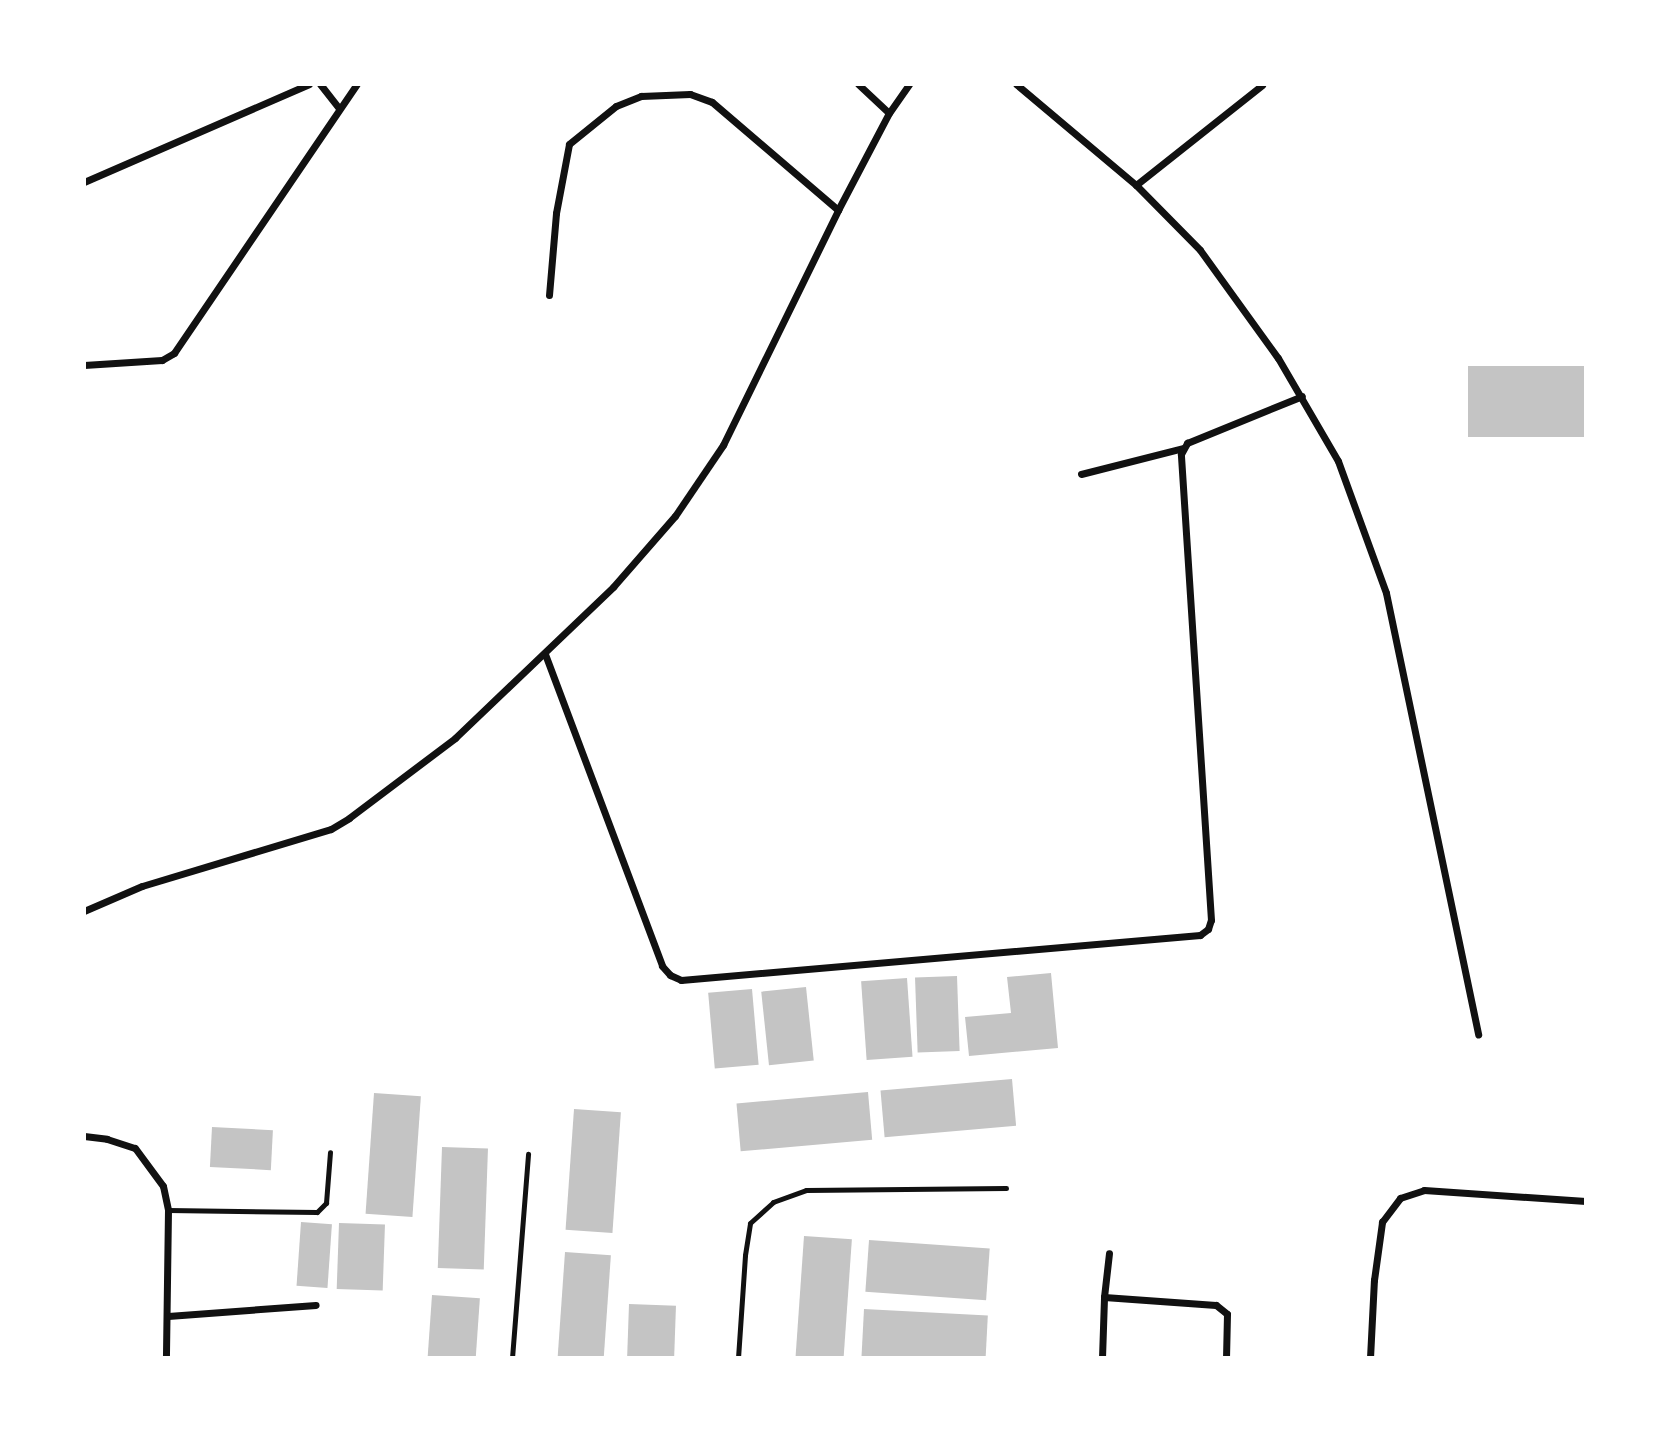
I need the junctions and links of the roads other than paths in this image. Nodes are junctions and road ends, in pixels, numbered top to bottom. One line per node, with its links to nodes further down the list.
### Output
1 (309, 84): 10 (street)
2 (320, 84): 8 (street)
3 (357, 84): 8 (street)
4 (858, 84): 9 (street)
5 (909, 84): 9 (street)
6 (1016, 84): 11 (street)
7 (1262, 85): 11 (street)
8 (339, 108): 14 (street)
9 (889, 113): 12 (street)
10 (84, 182)
11 (1136, 185): 15 (street)
12 (838, 211): 13 (street); 18 (street)
13 (549, 295)
14 (84, 365)
15 (1302, 396): 16 (street); 20 (street)
16 (1183, 448): 17 (street); 18 (street)
17 (1081, 474)
18 (545, 654): 19 (street)
19 (84, 911)
20 (1478, 1035)
21 (84, 1136): 26 (street)
22 (330, 1152): 26 (lane)
23 (528, 1154): 32 (lane)
24 (1006, 1188): 33 (lane)
25 (1586, 1201): 36 (street)
26 (167, 1210): 30 (street)
27 (1109, 1252): 28 (street)
28 (1104, 1297): 34 (street); 35 (street)
29 (316, 1305): 30 (street)
30 (168, 1316): 31 (street)
31 (166, 1358)
32 (512, 1358)
33 (738, 1358)
34 (1102, 1358)
35 (1226, 1358)
36 (1370, 1358)

